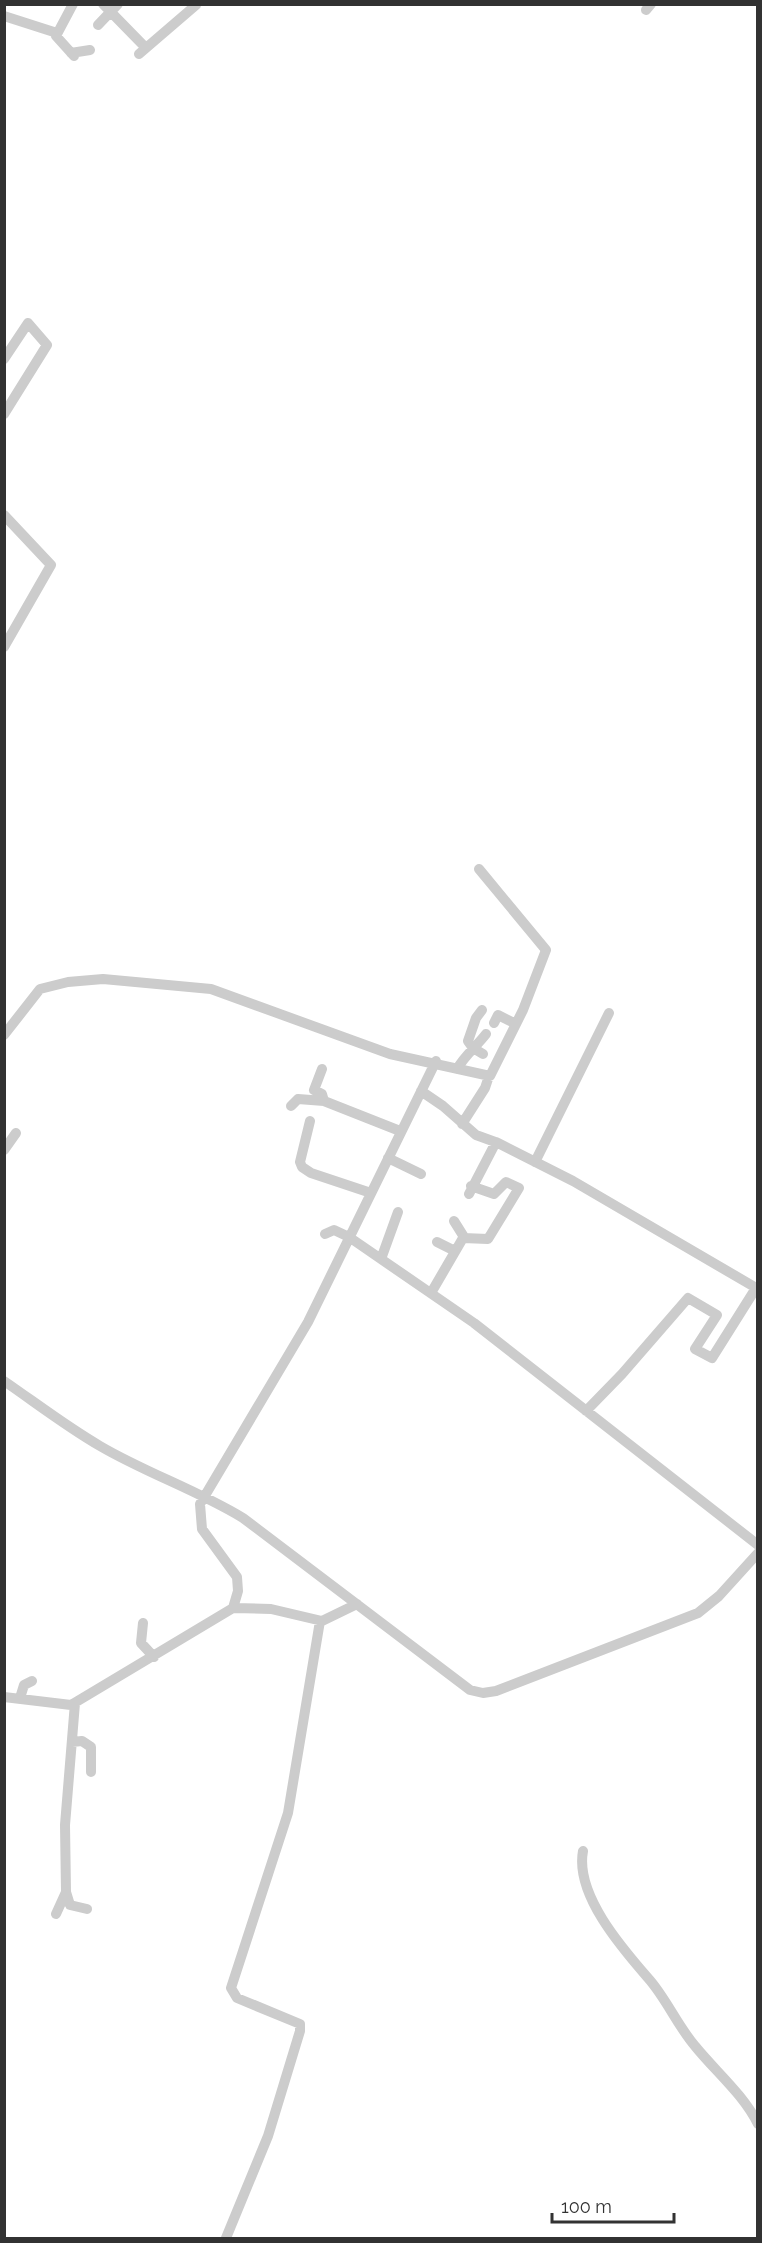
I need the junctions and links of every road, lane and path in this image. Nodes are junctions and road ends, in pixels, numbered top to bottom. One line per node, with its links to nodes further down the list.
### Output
1 (73, 4): 6 (street)
2 (196, 5): 3 (street)
3 (110, 7): 5 (street)
4 (4, 16): 6 (street)
5 (98, 25)
6 (57, 33): 7 (street)
7 (90, 50)
8 (4, 359): 9 (street)
9 (4, 414)
10 (4, 515): 11 (street)
11 (4, 647)
12 (479, 869): 16 (street)
13 (482, 1010): 19 (street)
14 (609, 1013): 33 (street)
15 (494, 1023): 16 (street)
16 (516, 1024): 24 (street)
17 (4, 1035): 21 (street)
18 (486, 1035): 19 (street)
19 (473, 1048): 20 (street); 23 (street)
20 (483, 1054)
21 (436, 1062): 23 (street); 25 (street)
22 (322, 1069): 26 (street)
23 (457, 1069): 24 (street)
24 (489, 1076): 29 (street)
25 (421, 1091): 29 (street); 30 (street)
26 (324, 1101): 27 (street); 30 (street)
27 (291, 1106)
28 (310, 1121): 35 (street)
29 (462, 1124): 31 (street)
30 (400, 1131): 32 (street)
31 (496, 1142): 33 (street); 40 (street)
32 (388, 1158): 34 (street); 35 (street)
33 (535, 1162): 44 (street)
34 (421, 1174)
35 (371, 1193): 39 (street)
36 (398, 1212): 43 (street)
37 (454, 1221): 40 (street)
38 (325, 1234): 39 (street)
39 (349, 1237): 43 (street); 50 (street)
40 (464, 1237): 42 (street)
41 (437, 1242): 42 (street)
42 (455, 1251): 45 (street)
43 (381, 1259): 45 (street)
44 (756, 1287): 47 (street)
45 (431, 1293): 49 (street)
46 (717, 1315): 47 (street); 47 (street); 49 (street)
47 (734, 1324)
48 (4, 1381): 50 (street)
49 (585, 1411): 51 (street)
50 (206, 1496): 53 (street); 54 (street)
51 (758, 1545)
52 (758, 1553): 53 (street)
53 (357, 1604): 55 (street)
54 (233, 1608): 55 (street); 57 (street)
55 (320, 1621): 69 (street)
56 (143, 1623): 57 (street)
57 (154, 1657): 61 (street)
58 (32, 1681): 60 (street)
59 (4, 1697): 60 (street)
60 (20, 1698): 61 (street)
61 (75, 1702): 62 (street)
62 (72, 1742): 63 (street); 65 (street)
63 (91, 1772)
64 (582, 1851): 68 (street)
65 (66, 1892): 66 (street); 67 (street)
66 (87, 1909)
67 (56, 1914)
68 (758, 2124)
69 (226, 2238)

